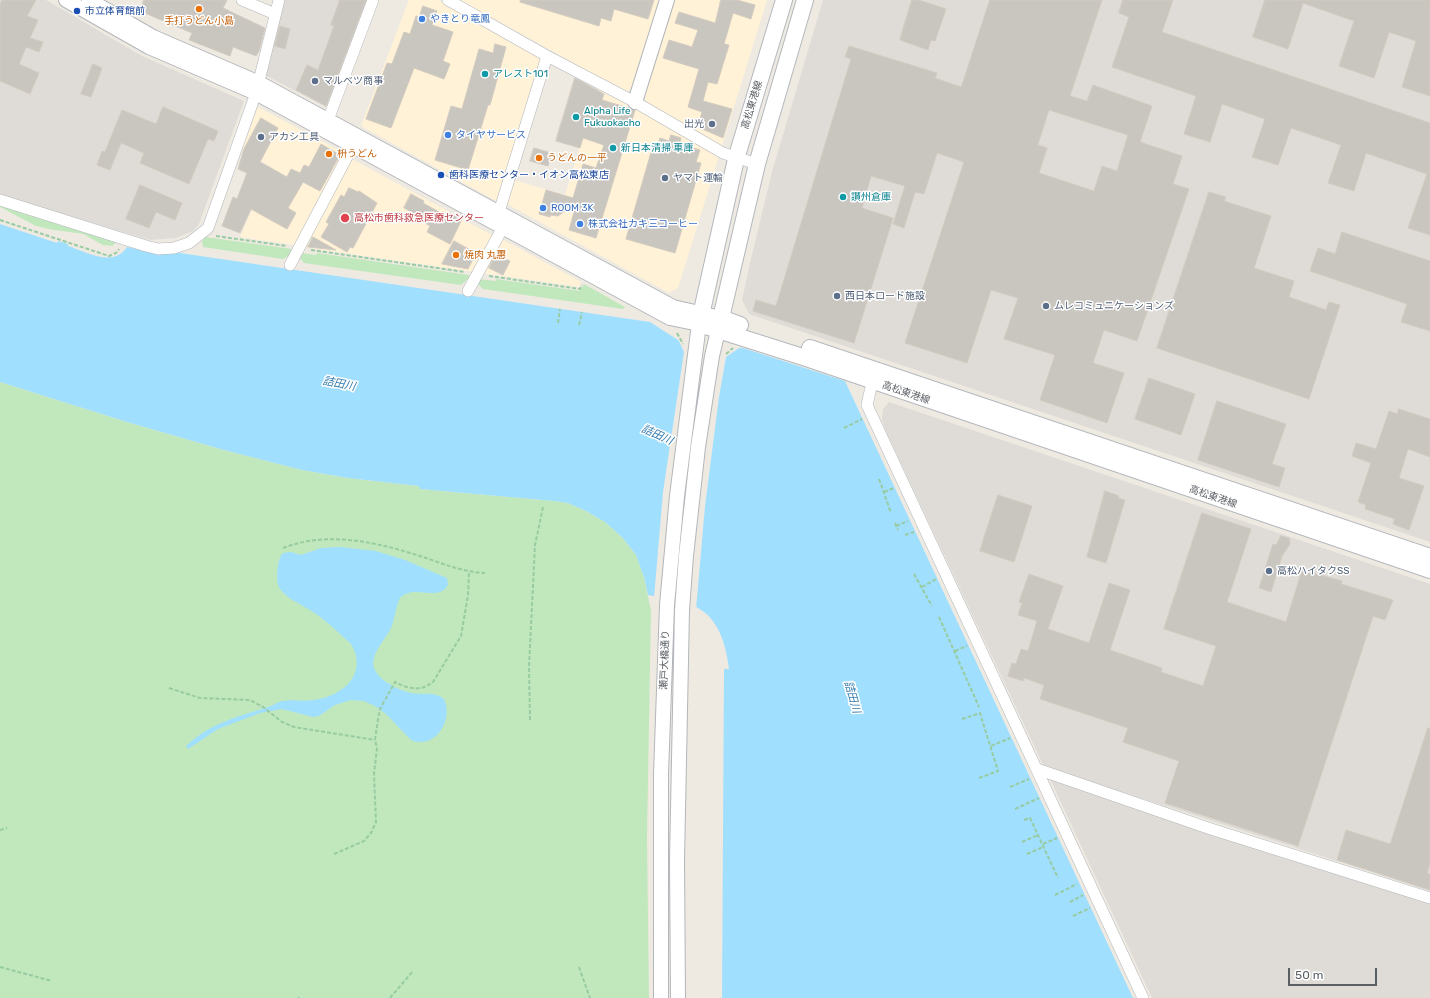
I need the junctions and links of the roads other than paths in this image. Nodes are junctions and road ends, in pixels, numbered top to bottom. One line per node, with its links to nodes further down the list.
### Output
1 (66, 0): 12 (street)
2 (89, 0): 12 (street)
3 (242, 0): 10 (street)
4 (279, 0): 10 (street)
5 (373, 0): 14 (street)
6 (448, 0): 11 (street)
7 (667, 0): 13 (street)
8 (784, 0): 16 (main road, 高松東港線)
9 (805, 0): 17 (main road, 高松東港線)
10 (275, 14): 12 (street)
11 (547, 56): 13 (street); 19 (street)
12 (257, 88): 14 (street); 15 (street); 18 (street)
13 (635, 102): 16 (street)
14 (328, 120): 15 (street)
15 (355, 141): 19 (street); 20 (street)
16 (736, 159): 17 (street); 22 (main road, 高松東港線)
17 (757, 164): 23 (main road, 高松東港線)
18 (0, 200)
19 (503, 219): 21 (street); 22 (street)
20 (290, 265)
21 (468, 291)
22 (699, 324): 23 (main road, 高松東港線); 29 (street, 瀬戸大橋通り)
23 (718, 328): 24 (main road, 高松東港線); 30 (street, 瀬戸大橋通り)
24 (874, 376): 25 (main road, 高松東港線); 26 (main road, 高松東港線); 27 (street)
25 (1430, 557)
26 (1430, 570)
27 (1034, 774): 28 (street); 31 (street)
28 (1430, 898)
29 (661, 998)
30 (678, 998)
31 (1143, 998)

